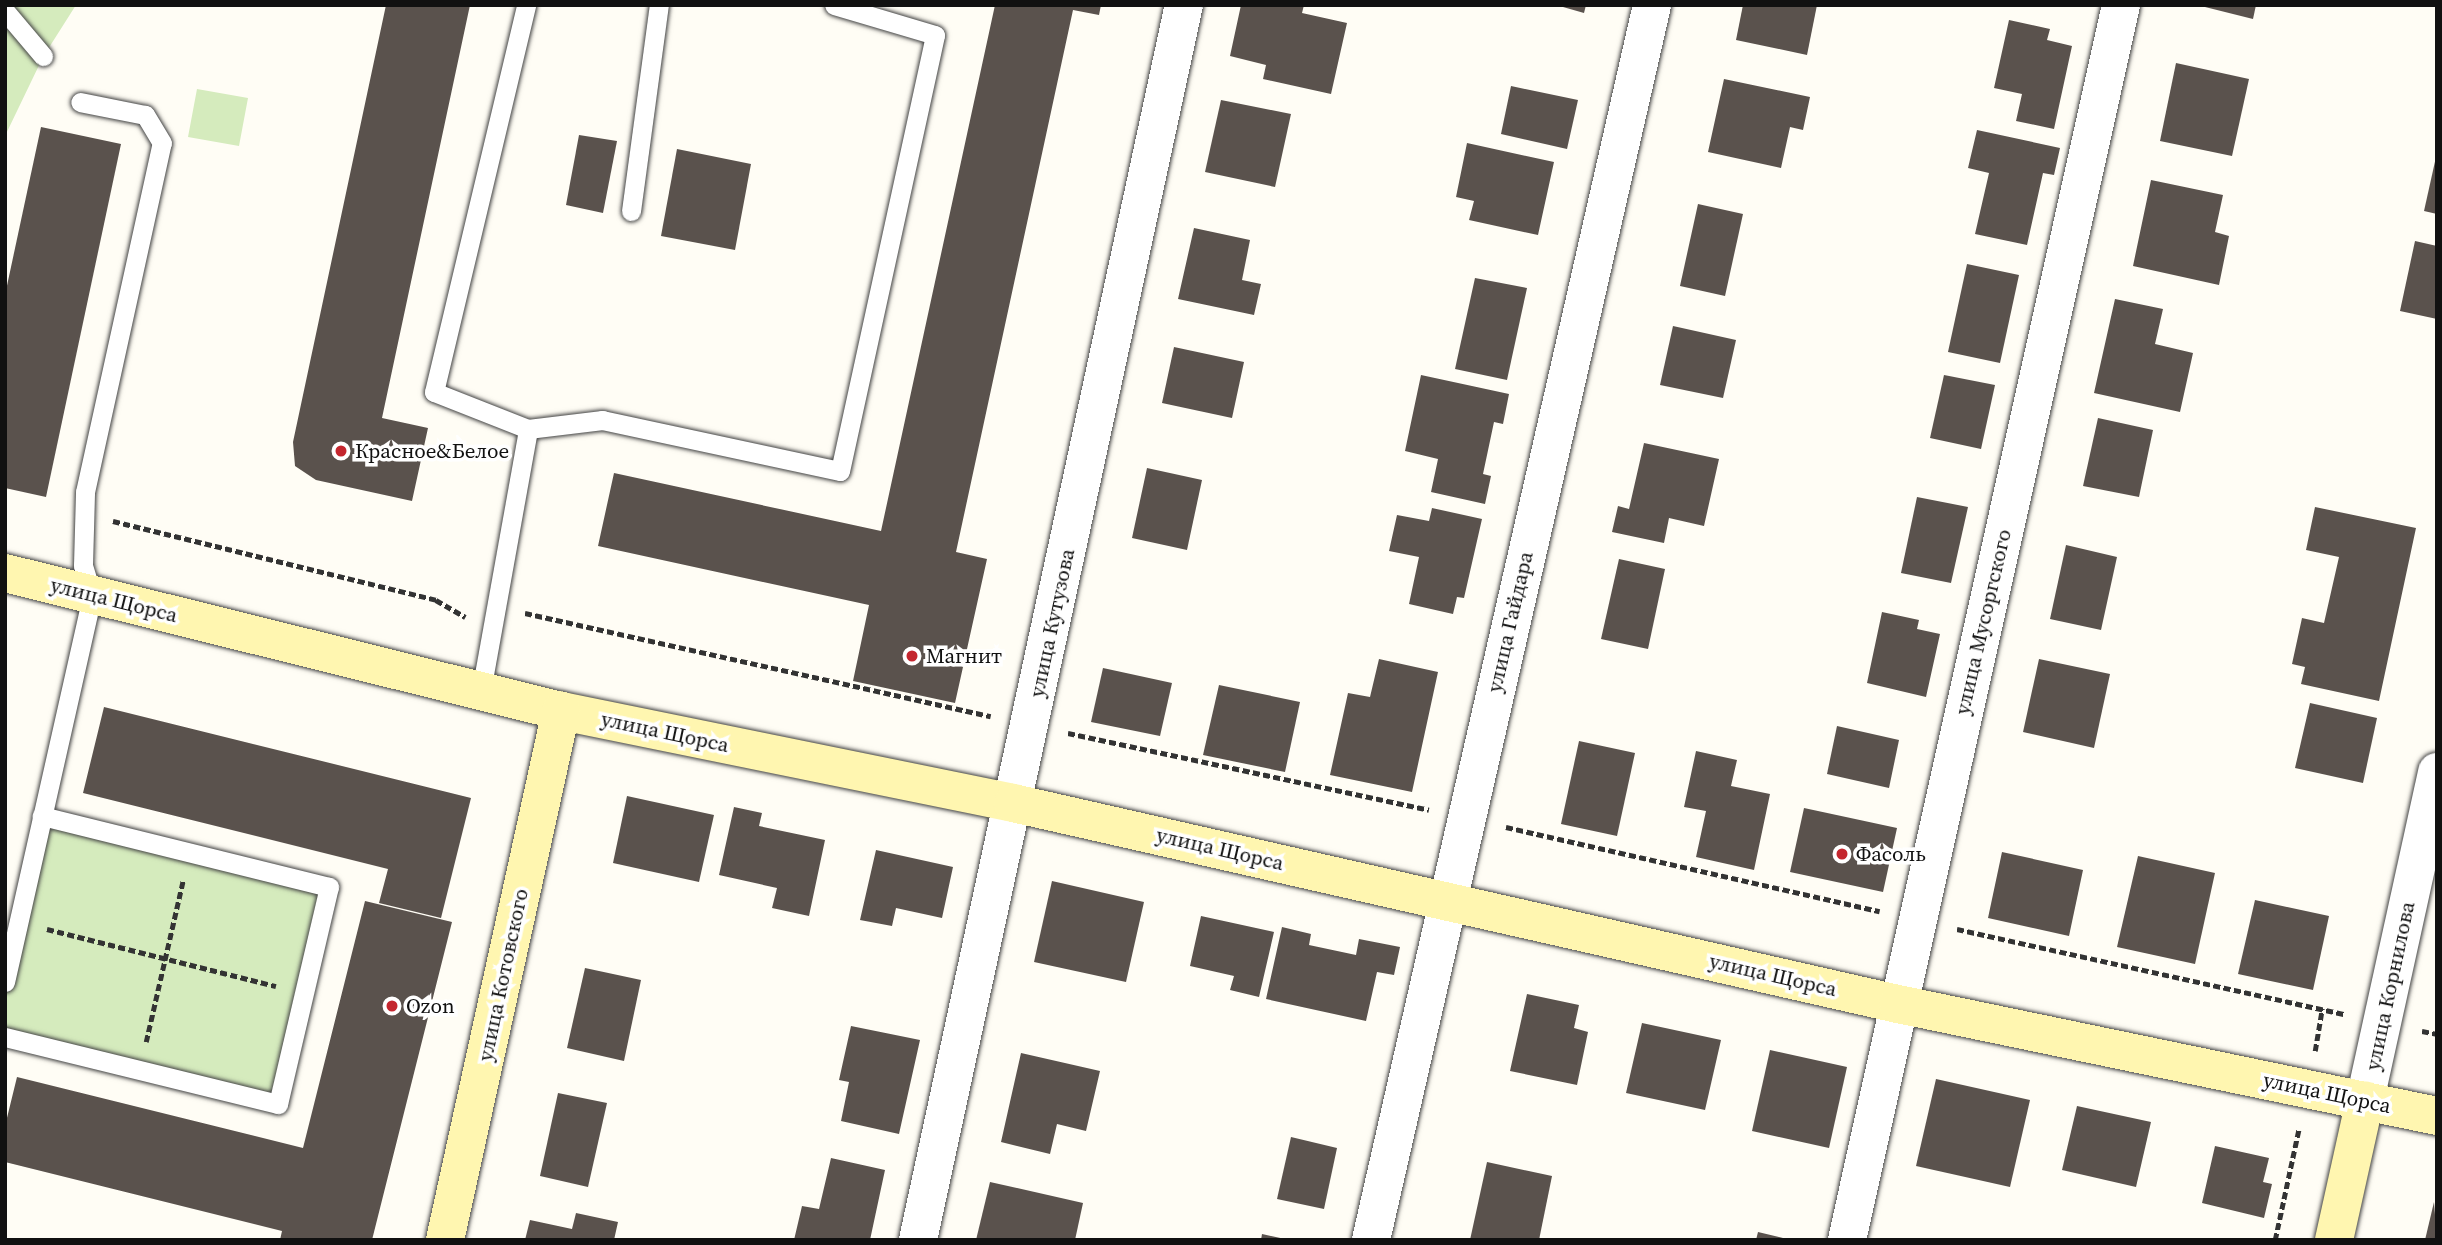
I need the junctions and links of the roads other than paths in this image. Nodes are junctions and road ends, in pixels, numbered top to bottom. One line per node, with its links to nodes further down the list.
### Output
1 (526, 5): 11 (lane)
2 (659, 5): 10 (lane)
3 (834, 5): 11 (lane)
4 (1184, 5): 17 (street, улица Кутузова)
5 (1652, 5): 19 (street, улица Гайдара)
6 (2121, 5): 21 (street, улица Мусоргского)
7 (5, 11): 8 (lane)
8 (43, 57)
9 (80, 102): 13 (lane)
10 (631, 211)
11 (528, 429): 14 (lane)
12 (5, 573): 13 (street, улица Щорса)
13 (92, 595): 14 (street, улица Щорса); 18 (lane)
14 (481, 691): 15 (street, улица Щорса)
15 (561, 711): 17 (street, улица Щорса); 25 (street, улица Котовского)
16 (2437, 772): 23 (street, улица Корнилова)
17 (1013, 803): 19 (street, улица Щорса); 26 (street, улица Кутузова)
18 (43, 816): 20 (lane); 22 (lane)
19 (1446, 900): 21 (street, улица Щорса); 27 (street, улица Гайдара)
20 (5, 982)
21 (1898, 1004): 23 (street, улица Щорса); 28 (street, улица Мусоргского)
22 (5, 1037)
23 (2365, 1100): 24 (street, улица Щорса); 29 (street, улица Корнилова)
24 (2437, 1116)
25 (445, 1240)
26 (918, 1240)
27 (1371, 1240)
28 (1847, 1240)
29 (2334, 1240)

